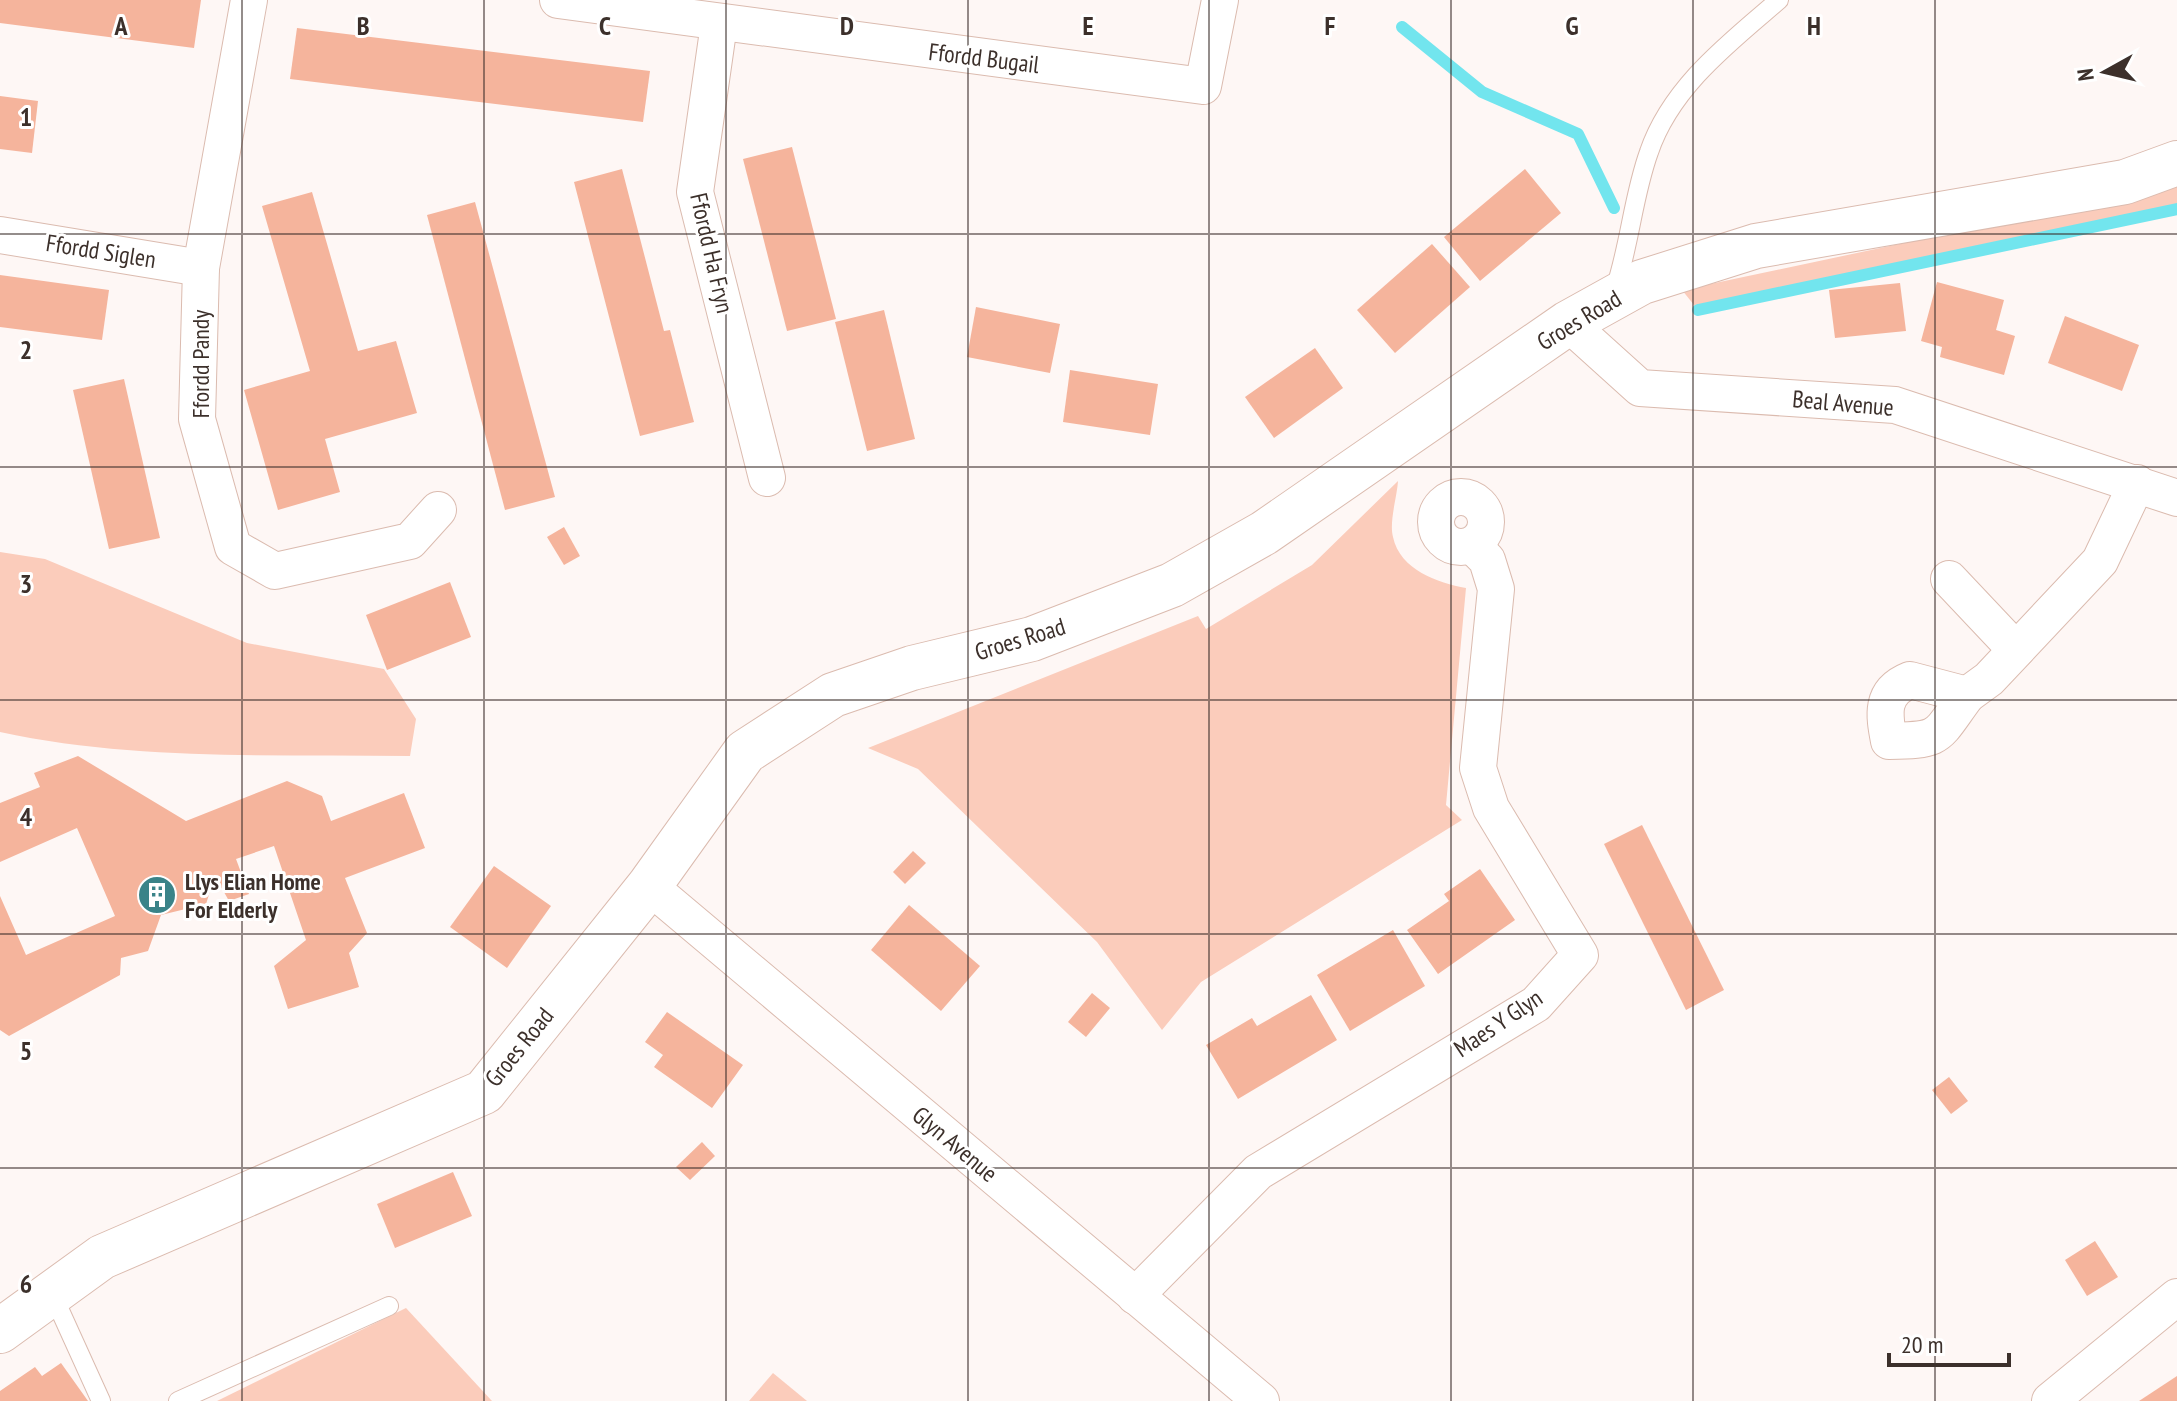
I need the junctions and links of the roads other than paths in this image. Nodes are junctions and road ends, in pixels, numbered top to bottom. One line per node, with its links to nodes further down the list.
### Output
1 (249, 0): 9 (street, Ffordd Pandy)
2 (558, 0): 5 (street, Ffordd Bugail)
3 (1220, 0): 6 (street, Ffordd Bugail)
4 (1779, 0): 10 (lane)
5 (679, 9): 6 (street, Ffordd Bugail)
6 (719, 24): 12 (street, Ffordd Ha Fryn)
7 (2177, 163): 10 (street, Groes Road)
8 (0, 235): 9 (street, Ffordd Siglen)
9 (201, 268): 15 (street, Ffordd Pandy)
10 (1612, 299): 11 (street, Groes Road)
11 (1568, 323): 13 (street, Beal Avenue); 20 (street, Groes Road)
12 (767, 478)
13 (2137, 483): 14 (street, Beal Avenue); 18 (street)
14 (2177, 498)
15 (438, 510)
16 (1472, 545): 22 (street, Maes Y Glyn)
17 (1949, 579): 18 (street)
18 (2016, 650): 19 (street)
19 (1967, 695)
20 (649, 886): 21 (street, Groes Road); 22 (street, Glyn Avenue)
21 (52, 1293): 25 (street, Groes Road); 26 (lane)
22 (1135, 1296): 28 (street, Glyn Avenue)
23 (2177, 1297): 29 (street)
24 (389, 1306): 27 (lane)
25 (0, 1331)
26 (101, 1401)
27 (178, 1401)
28 (1261, 1401)
29 (2050, 1401)

